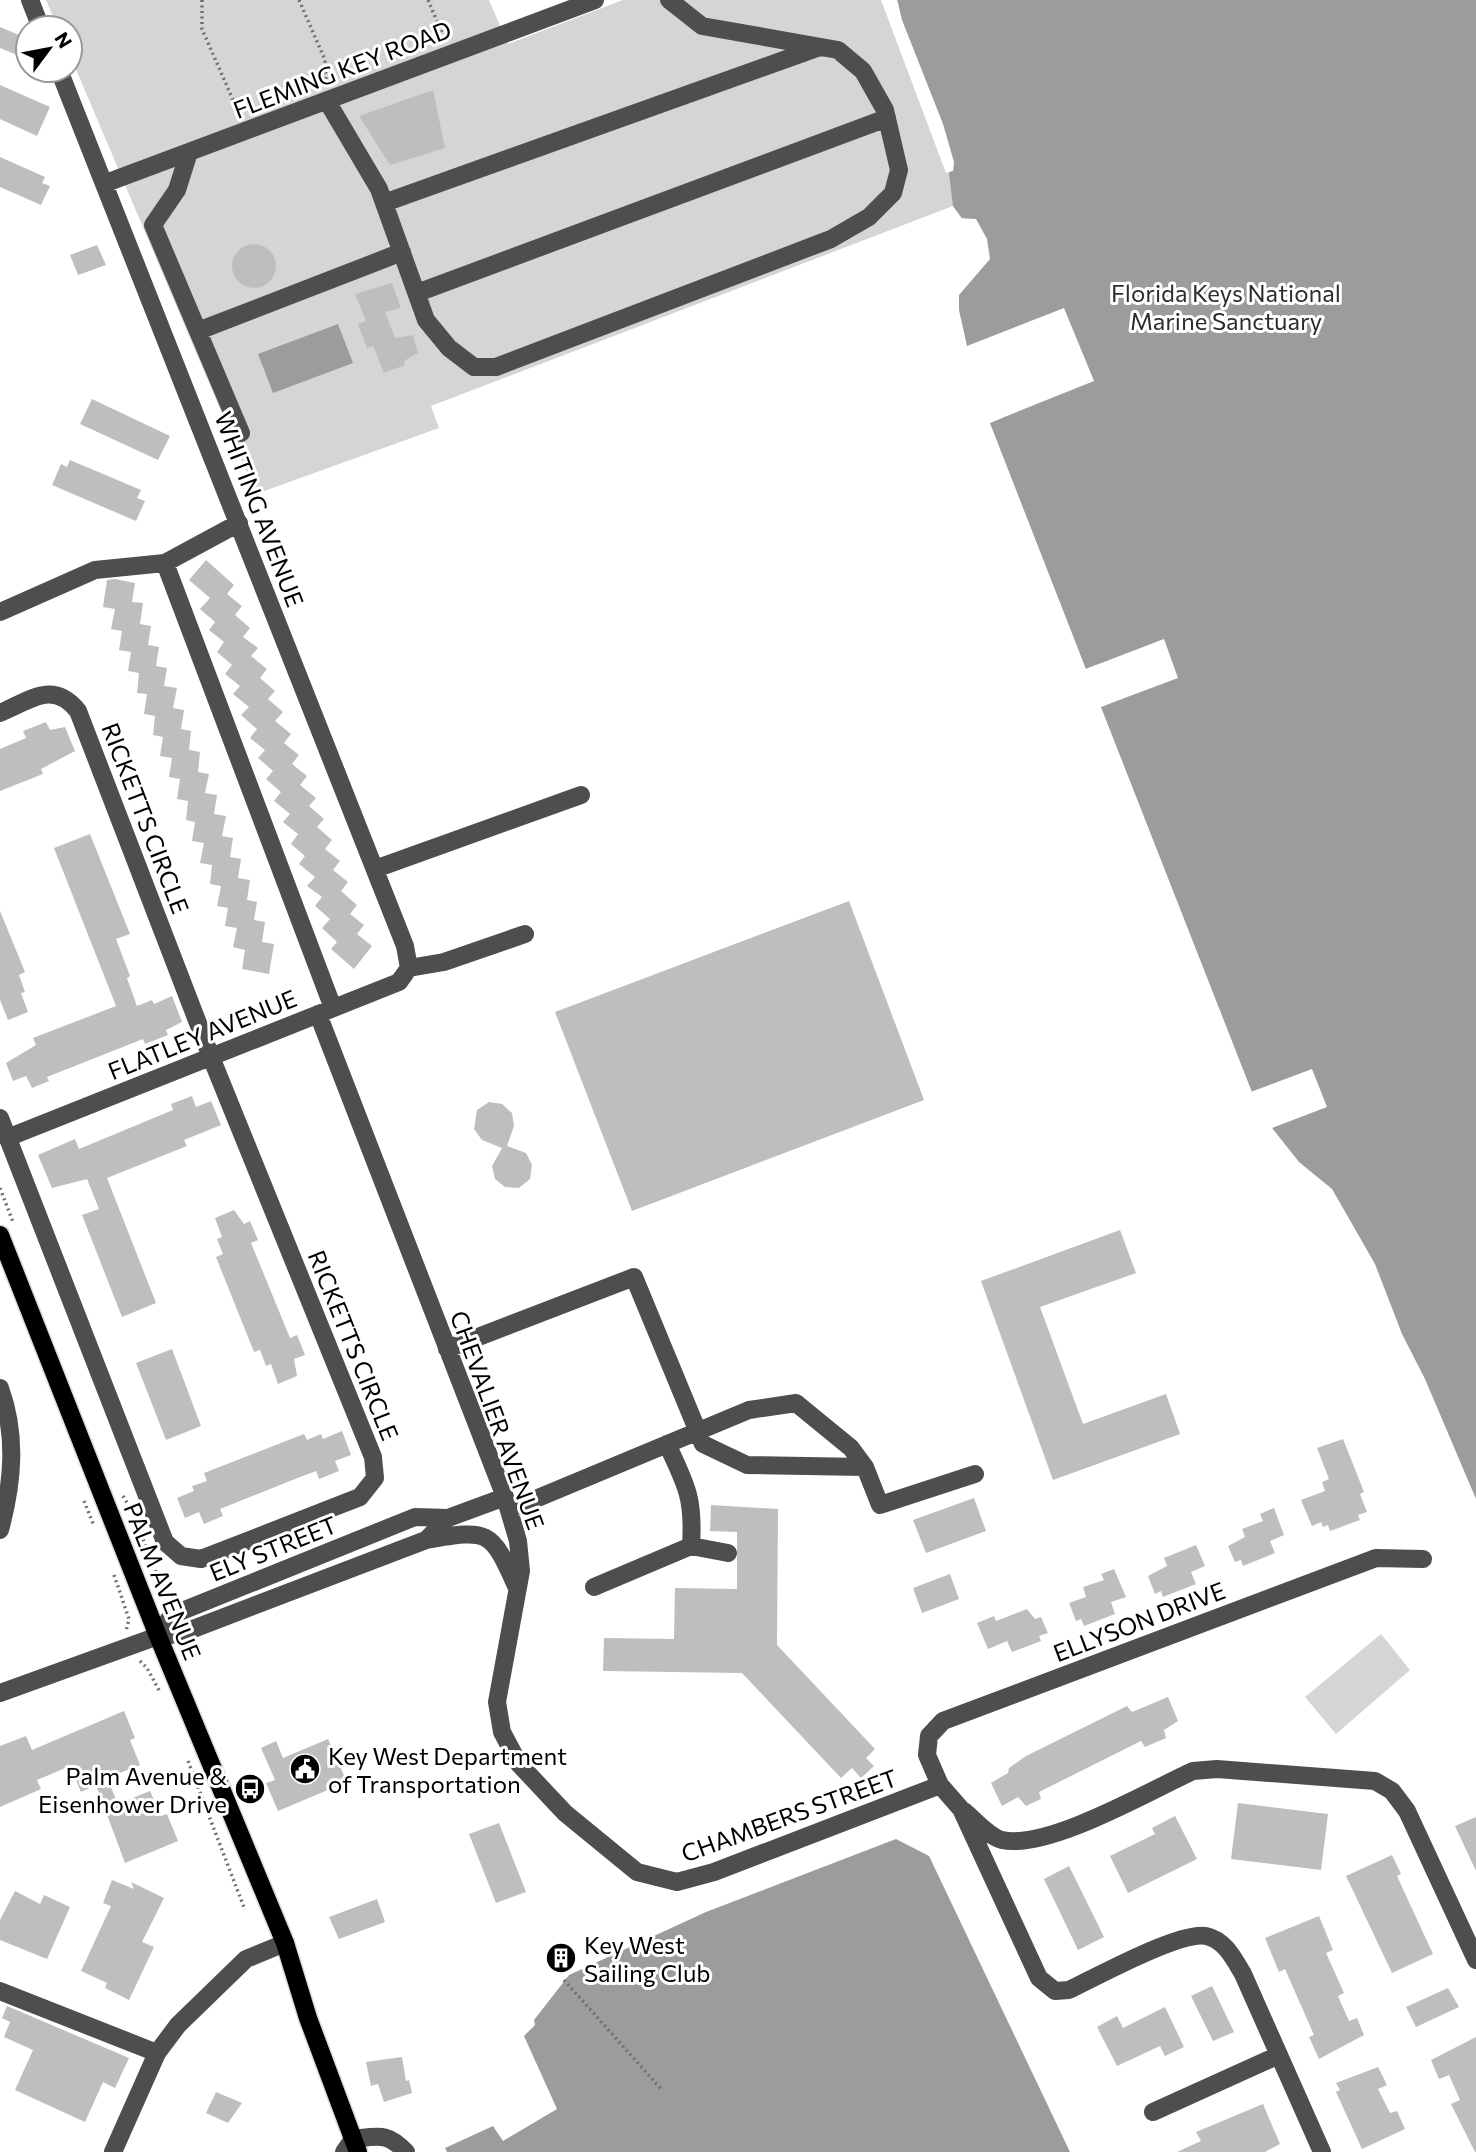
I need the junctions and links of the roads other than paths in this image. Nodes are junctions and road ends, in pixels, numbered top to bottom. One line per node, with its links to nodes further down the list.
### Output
1 (595, 0): 3 (street, FLEMING KEY ROAD)
2 (669, 0): 4 (street)
3 (575, 3): 6 (street, FLEMING KEY ROAD)
4 (821, 47): 7 (street); 10 (street)
5 (65, 84): 9 (street, WHITING AVENUE)
6 (327, 100): 8 (street, FLEMING KEY ROAD); 10 (street)
7 (887, 118): 12 (street); 12 (street)
8 (189, 152): 9 (street, FLEMING KEY ROAD); 13 (street)
9 (106, 183): 15 (street, WHITING AVENUE)
10 (384, 203): 11 (street)
11 (402, 253): 12 (street); 13 (street)
12 (417, 293)
13 (198, 331): 14 (street)
14 (241, 433)
15 (239, 523): 16 (street); 20 (street, WHITING AVENUE)
16 (165, 563): 17 (street); 23 (street, CHEVALIER AVENUE)
17 (0, 612)
18 (0, 713): 24 (street, RICKETTS CIRCLE)
19 (581, 795): 20 (street)
20 (375, 869): 22 (street, WHITING AVENUE)
21 (525, 934): 22 (street)
22 (409, 968): 23 (street, FLATLEY AVENUE)
23 (326, 1011): 24 (street, FLATLEY AVENUE); 28 (street, CHEVALIER AVENUE)
24 (211, 1057): 26 (street, FLATLEY AVENUE); 26 (street, RICKETTS CIRCLE)
25 (0, 1118): 26 (street, RICKETTS CIRCLE)
26 (7, 1138)
27 (0, 1235): 47 (main road, PALM AVENUE)
28 (447, 1349): 30 (street); 34 (street, CHEVALIER AVENUE)
29 (0, 1388): 36 (street)
30 (698, 1432): 31 (street, ELY STREET); 32 (street); 32 (street, ELY STREET)
31 (667, 1444): 34 (street, ELY STREET); 38 (street)
32 (865, 1467): 33 (street)
33 (975, 1474)
34 (507, 1504): 35 (street, ELY STREET); 44 (street, CHEVALIER AVENUE)
35 (448, 1518): 37 (street, ELY STREET); 39 (street, ELY STREET)
36 (0, 1530)
37 (426, 1540): 42 (street, ELY STREET); 44 (street, ELY STREET)
38 (691, 1546): 40 (street); 43 (street)
39 (326, 1553): 42 (street); 45 (street, ELY STREET)
40 (728, 1553)
41 (1423, 1559): 49 (street, ELLYSON DRIVE)
42 (335, 1575): 46 (street, ELY STREET)
43 (594, 1587)
44 (517, 1589): 51 (street, CHEVALIER AVENUE)
45 (229, 1592): 46 (street); 47 (street, ELY STREET)
46 (237, 1612): 47 (street, ELY STREET)
47 (158, 1636): 48 (street); 52 (main road, PALM AVENUE)
48 (1, 1691)
49 (940, 1785): 50 (street); 51 (street, CHAMBERS STREET)
50 (961, 1809): 53 (street); 56 (street)
51 (653, 1878)
52 (285, 1943): 55 (street); 58 (main road, PALM AVENUE)
53 (1476, 1960)
54 (0, 1991): 55 (street)
55 (157, 2053): 59 (street)
56 (1279, 2055): 57 (street); 61 (street)
57 (1153, 2112)
58 (352, 2148): 60 (street)
59 (113, 2152)
60 (406, 2152)
61 (1322, 2152)

